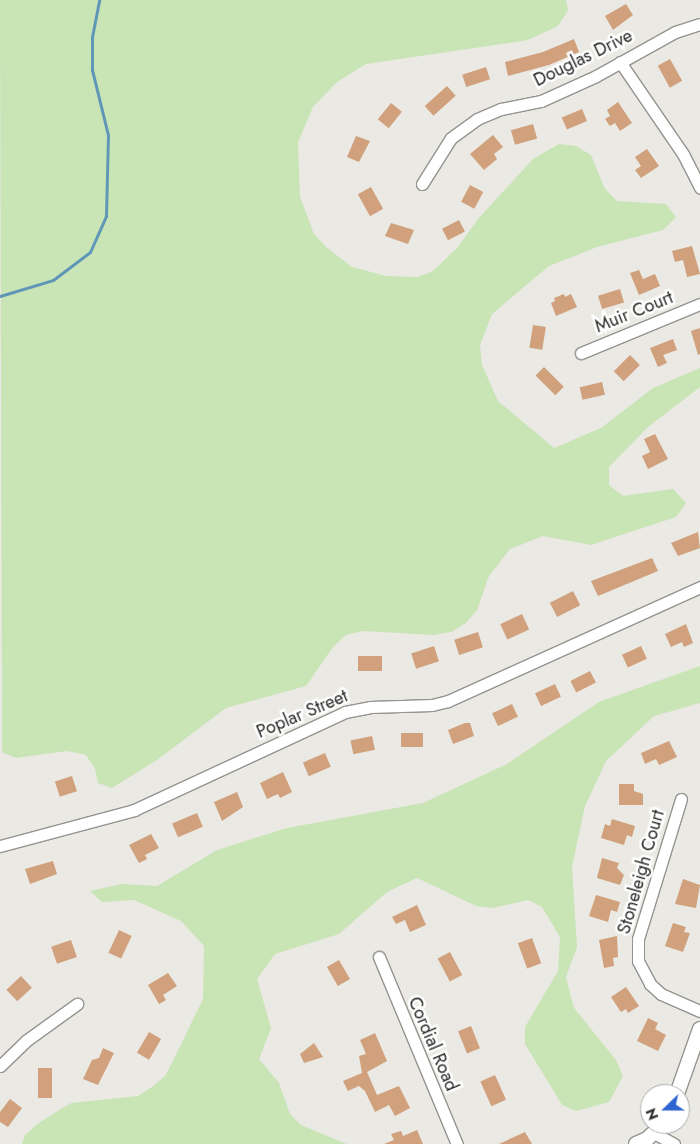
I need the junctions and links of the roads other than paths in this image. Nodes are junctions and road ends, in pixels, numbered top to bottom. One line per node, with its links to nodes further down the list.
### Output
1 (700, 24): 2 (street, Douglas Drive)
2 (620, 62): 3 (street, Douglas Drive); 4 (street)
3 (422, 184)
4 (700, 188)
5 (700, 304): 6 (street, Muir Court)
6 (581, 353)
7 (700, 587): 9 (street, Poplar Street)
8 (681, 799): 12 (street, Stoneleigh Court)
9 (0, 846)
10 (379, 957): 18 (street, Cordial Road)
11 (77, 1004): 14 (street)
12 (700, 1011)
13 (700, 1029): 15 (street)
14 (0, 1066)
15 (681, 1084)
16 (651, 1134): 19 (street)
17 (663, 1134): 20 (street)
18 (457, 1144)
19 (636, 1144)
20 (674, 1144)

